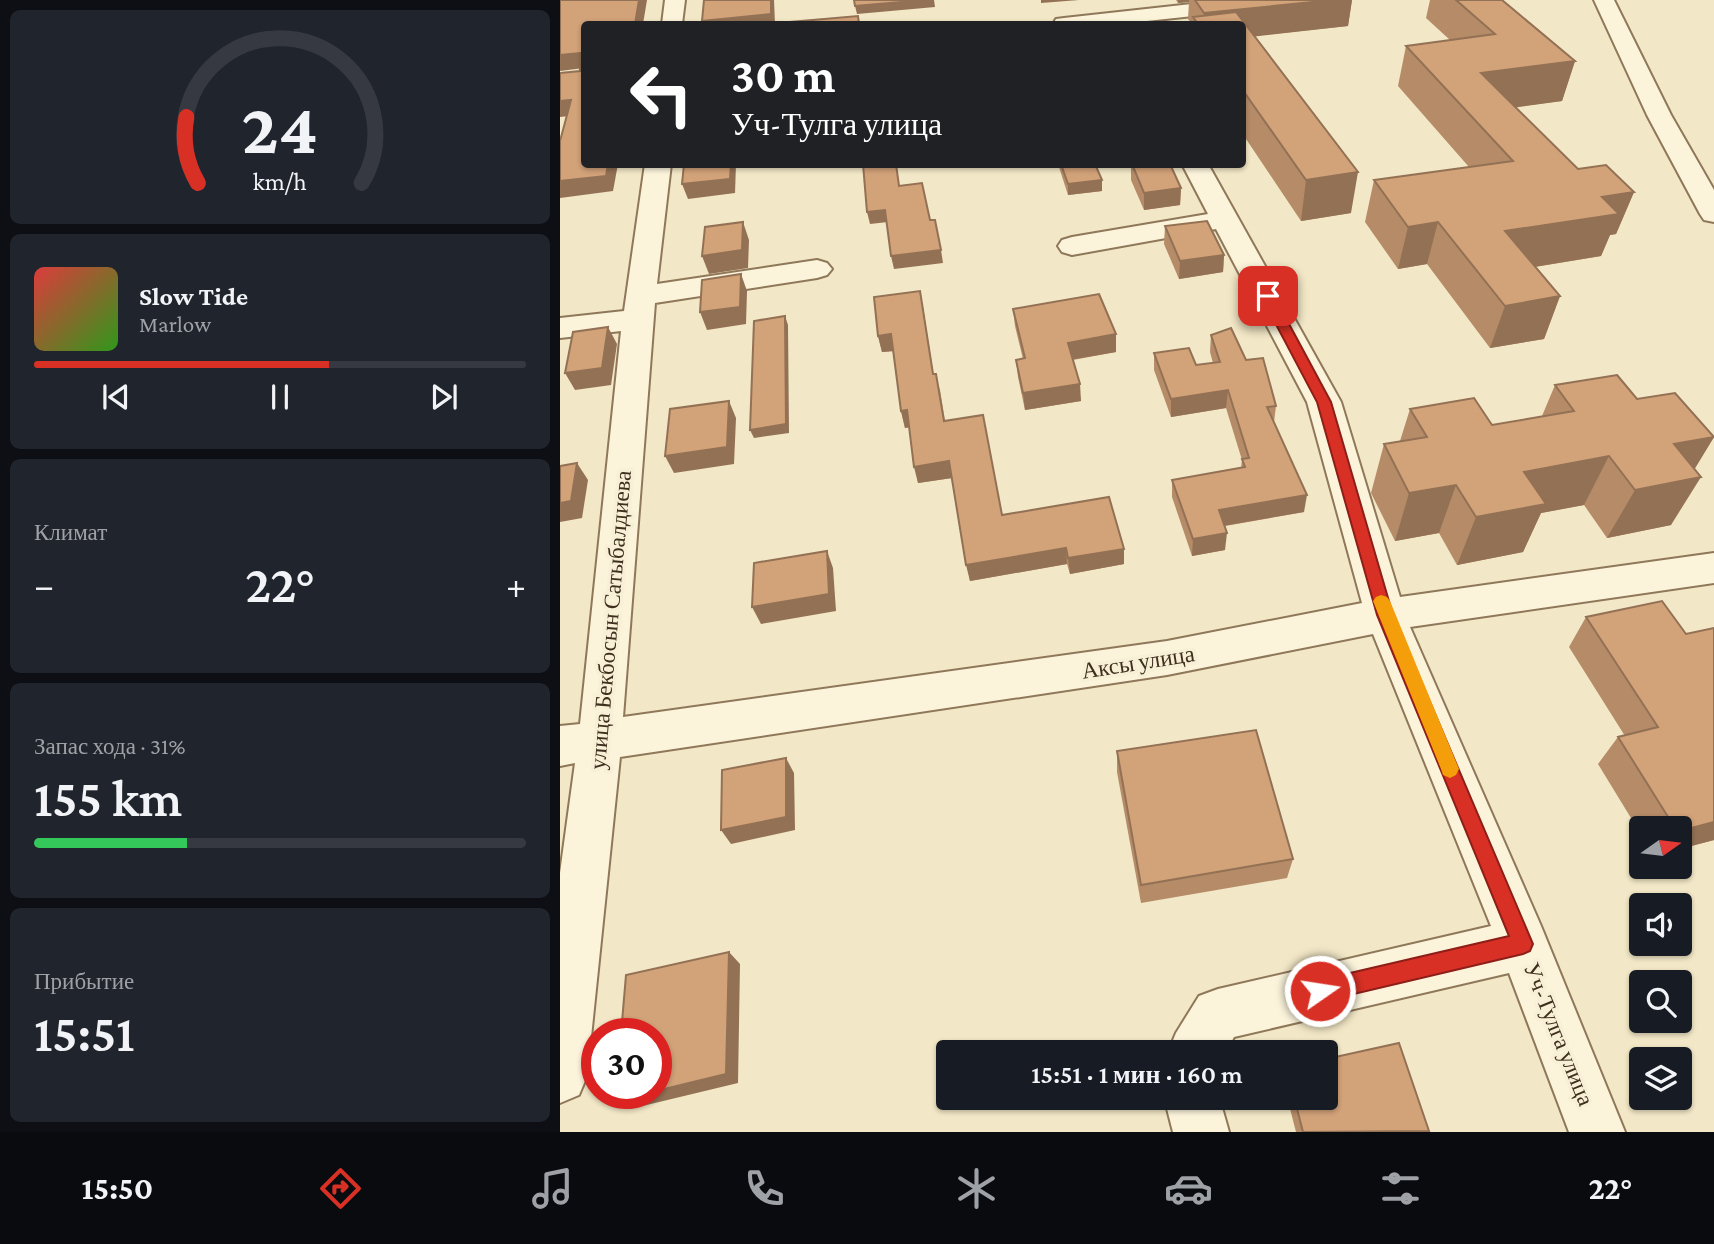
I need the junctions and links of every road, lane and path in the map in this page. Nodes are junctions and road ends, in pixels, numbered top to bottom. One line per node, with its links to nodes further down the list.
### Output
1 (675, 0): 5 (street)
2 (1287, 0): 4 (street)
3 (1604, 0): 9 (street)
4 (1111, 15): 6 (street)
5 (672, 21)
6 (1080, 21)
7 (657, 168): 13 (street, улица Бекбосын Сатыбалдиева)
8 (1197, 168): 10 (street, Уч-Тулга улица)
9 (1714, 214)
10 (1226, 219): 11 (street); 16 (street, Уч-Тулга улица)
11 (1072, 246)
12 (817, 269): 13 (street)
13 (639, 308): 14 (street); 17 (street, улица Бекбосын Сатыбалдиева)
14 (560, 328)
15 (1714, 568): 16 (street, Аксы улица)
16 (1385, 615): 17 (street, Аксы улица); 19 (street, Уч-Тулга улица)
17 (600, 738): 18 (street, Аксы улица); 21 (street, улица Бекбосын Сатыбалдиева)
18 (560, 746)
19 (1523, 944): 20 (street); 24 (street, Уч-Тулга улица)
20 (1202, 1040)
21 (560, 1076)
22 (1195, 1110): 23 (street)
23 (1201, 1132)
24 (1597, 1132)

